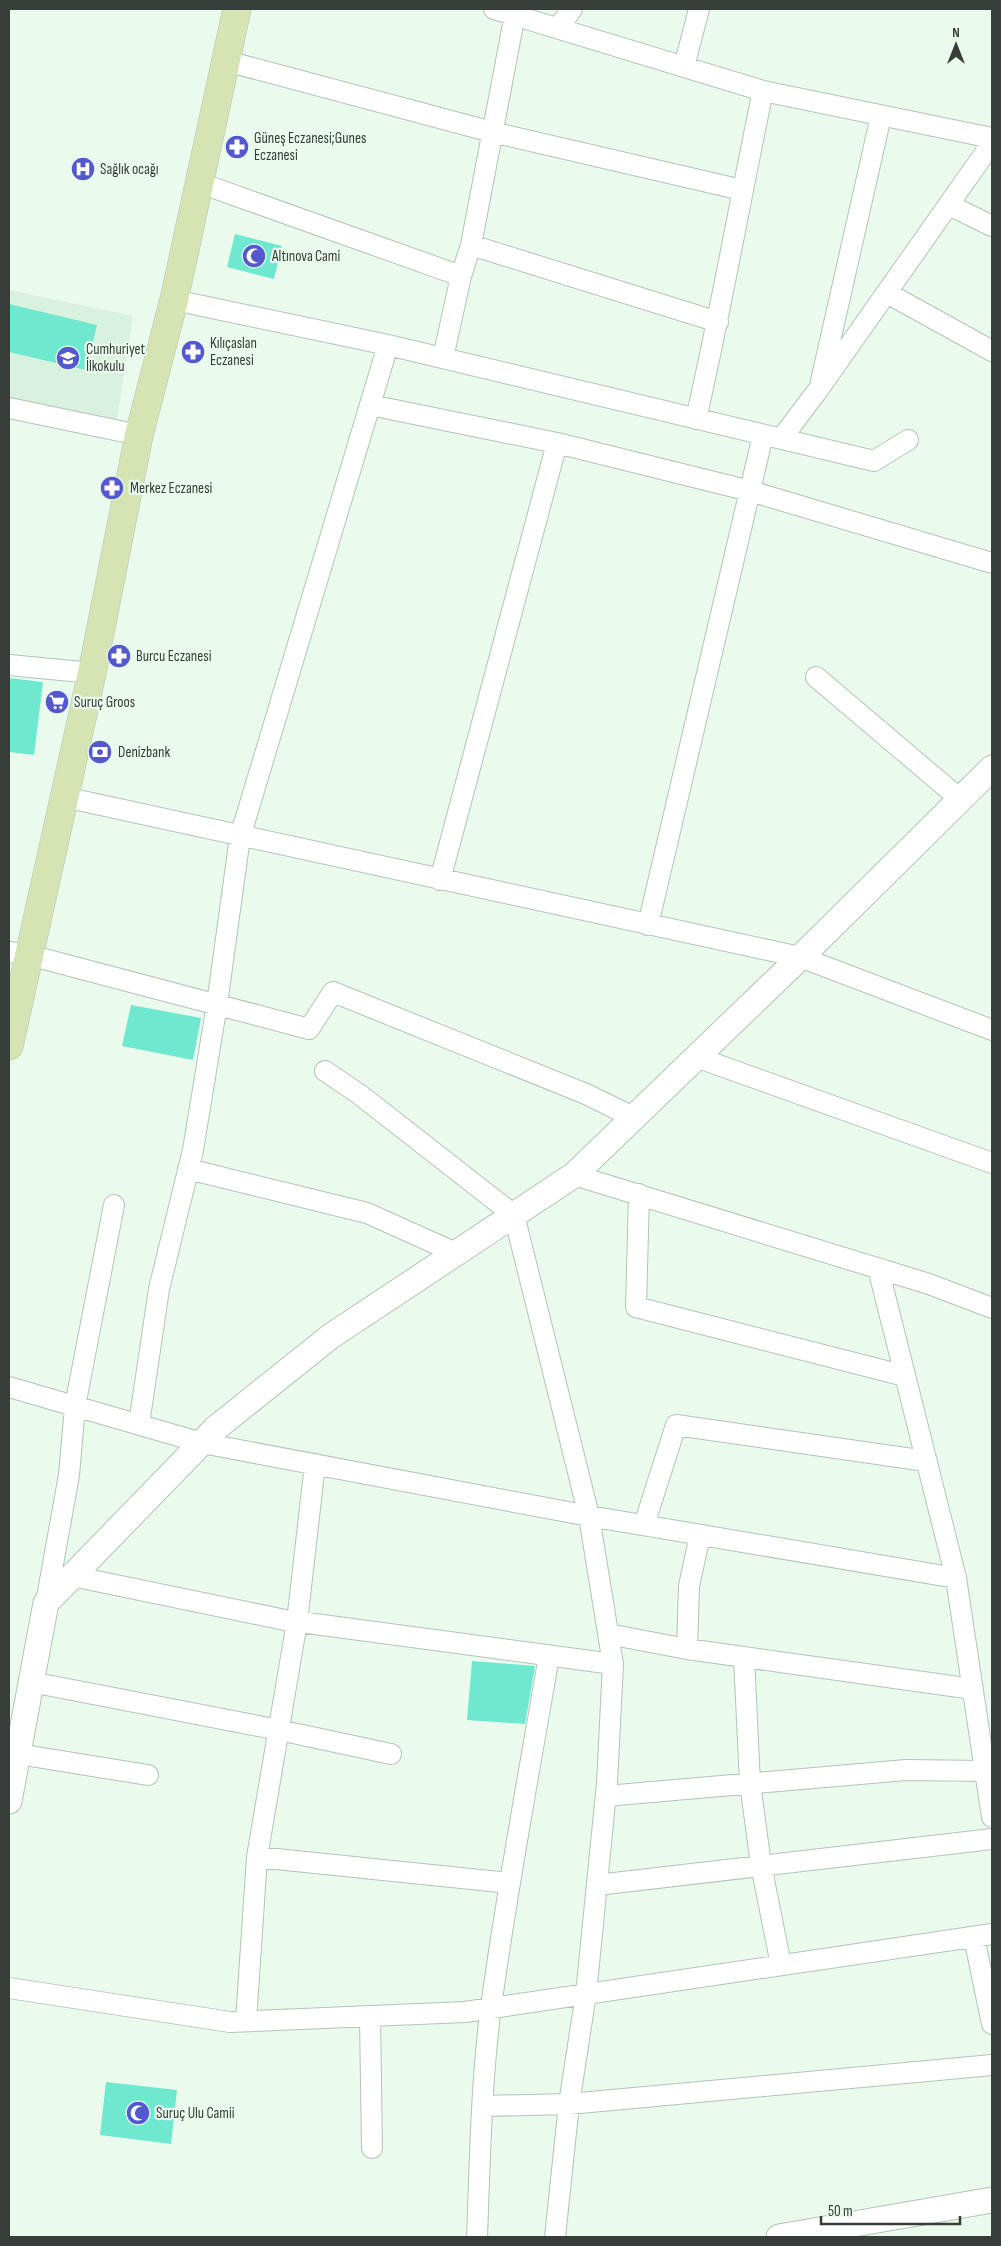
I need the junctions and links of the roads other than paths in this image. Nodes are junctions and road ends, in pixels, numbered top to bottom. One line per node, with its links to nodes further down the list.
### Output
1 (237, 9): 7 (main road)
2 (494, 9): 5 (street)
3 (572, 9): 6 (street)
4 (699, 9): 8 (street)
5 (515, 12): 6 (street); 11 (street)
6 (558, 28): 8 (street)
7 (226, 61): 11 (street); 14 (main road)
8 (684, 67): 9 (street)
9 (763, 91): 10 (street); 15 (street)
10 (882, 116): 12 (street); 26 (street)
11 (492, 132): 15 (street); 18 (street)
12 (992, 138)
13 (992, 143): 16 (street)
14 (200, 183): 19 (street); 21 (main road)
15 (742, 190): 22 (street)
16 (949, 205): 17 (street); 20 (street)
17 (992, 226)
18 (471, 245): 19 (street); 22 (street)
19 (461, 276): 25 (street)
20 (887, 293): 24 (street); 26 (street)
21 (174, 300): 23 (street); 30 (main road)
22 (718, 322): 29 (street)
23 (388, 345): 25 (street); 27 (street)
24 (992, 351)
25 (443, 358): 29 (street)
26 (818, 390): 31 (street)
27 (370, 405): 33 (street); 42 (street)
28 (9, 408): 30 (street)
29 (696, 419): 31 (street)
30 (138, 435): 37 (main road)
31 (772, 437): 32 (street); 34 (street)
32 (908, 440)
33 (557, 443): 34 (street); 43 (street)
34 (750, 491): 35 (street); 44 (street)
35 (992, 562)
36 (9, 665): 37 (street)
37 (92, 673): 40 (main road)
38 (816, 677): 41 (street)
39 (992, 768): 41 (street)
40 (64, 797): 42 (street); 45 (main road)
41 (960, 799): 46 (street)
42 (240, 837): 43 (street); 47 (street)
43 (440, 880): 44 (street)
44 (648, 925): 46 (street)
45 (19, 953): 47 (street); 49 (main road)
46 (800, 957): 48 (street); 50 (street)
47 (217, 1004): 52 (street); 54 (street)
48 (992, 1030)
49 (9, 1046)
50 (696, 1057): 52 (street); 53 (street)
51 (325, 1071): 58 (street)
52 (633, 1118): 55 (street)
53 (992, 1163)
54 (188, 1169): 59 (street); 65 (street)
55 (574, 1175): 56 (street); 58 (street)
56 (639, 1194): 60 (street); 62 (street)
57 (114, 1205): 64 (street)
58 (514, 1215): 59 (street); 69 (street)
59 (456, 1253): 66 (street)
60 (878, 1268): 61 (street); 62 (street)
61 (992, 1308)
62 (905, 1376): 67 (street)
63 (9, 1387): 64 (street)
64 (75, 1406): 65 (street); 74 (street)
65 (139, 1424): 66 (street)
66 (202, 1442): 68 (street); 72 (street)
67 (926, 1461): 70 (street); 73 (street)
68 (315, 1464): 69 (street); 75 (street)
69 (590, 1516): 70 (street); 76 (street)
70 (644, 1525): 71 (street)
71 (700, 1535): 73 (street); 77 (street)
72 (72, 1576): 74 (street); 75 (street)
73 (956, 1578): 82 (street)
74 (46, 1604): 81 (street)
75 (298, 1622): 78 (street); 83 (street)
76 (608, 1634): 77 (street); 80 (street)
77 (687, 1649): 79 (street)
78 (549, 1656): 80 (street); 95 (street)
79 (744, 1657): 82 (street); 88 (street)
80 (613, 1664): 89 (street)
81 (31, 1682): 83 (street); 84 (street)
82 (973, 1689): 86 (street)
83 (279, 1730): 85 (street); 93 (street)
84 (18, 1754): 87 (street); 90 (street)
85 (391, 1754)
86 (985, 1771): 88 (street); 91 (street)
87 (148, 1775)
88 (750, 1784): 89 (street); 94 (street)
89 (606, 1796): 96 (street)
90 (9, 1800)
91 (992, 1817)
92 (992, 1840): 94 (street)
93 (257, 1857): 95 (street); 103 (street)
94 (761, 1865): 96 (street); 98 (street)
95 (510, 1883): 101 (street)
96 (597, 1885): 100 (street)
97 (983, 1936): 98 (street); 104 (street)
98 (781, 1965): 100 (street)
99 (9, 1988): 103 (street)
100 (586, 1994): 101 (street); 106 (street)
101 (491, 2008): 102 (street); 107 (street)
102 (370, 2016): 103 (street); 108 (street)
103 (246, 2021)
104 (992, 2024)
105 (992, 2065): 106 (street)
106 (569, 2104): 107 (street); 111 (street)
107 (483, 2106): 110 (street)
108 (372, 2148)
109 (992, 2200): 112 (street)
110 (476, 2237)
111 (555, 2237)
112 (779, 2237)

